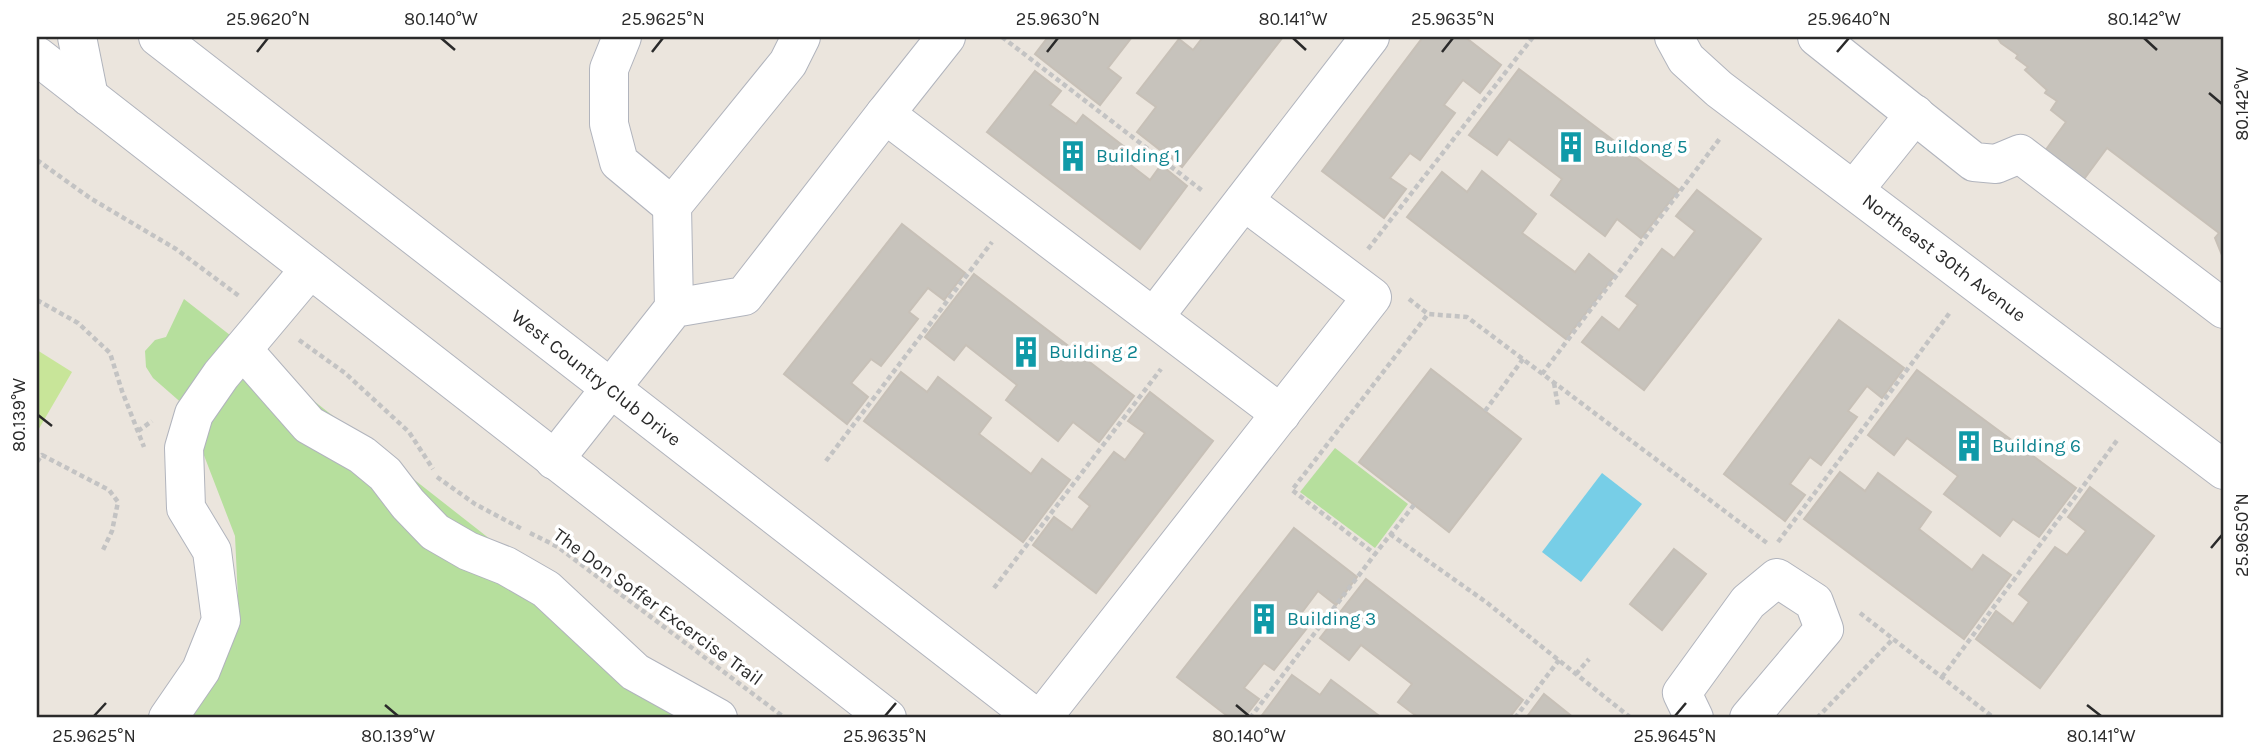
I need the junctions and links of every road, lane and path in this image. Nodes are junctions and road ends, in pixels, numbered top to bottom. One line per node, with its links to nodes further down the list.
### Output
1 (77, 37): 12 (street)
2 (158, 37): 35 (street, West Country Club Drive)
3 (622, 37): 18 (street)
4 (801, 37): 18 (street)
5 (946, 37): 13 (street)
6 (1002, 37): 19 (path)
7 (1370, 37): 19 (street)
8 (1532, 37): 22 (path)
9 (1674, 37): 17 (street, Northeast 30th Avenue)
10 (1818, 37): 14 (street)
11 (37, 56): 12 (street)
12 (89, 97): 21 (street)
13 (885, 114): 20 (street); 25 (street)
14 (1915, 114): 17 (street); 27 (street)
15 (1722, 135): 33 (path)
16 (37, 160): 24 (path)
17 (1854, 190): 44 (street, Northeast 30th Avenue)
18 (672, 206): 25 (street)
19 (1238, 208): 22 (street); 29 (street)
20 (1015, 212): 29 (street); 42 (path)
21 (310, 269): 31 (street); 41 (street)
22 (1359, 288): 28 (path); 38 (street)
23 (37, 300): 40 (path)
24 (243, 300)
25 (674, 308): 35 (street)
26 (1953, 309): 34 (path)
27 (2224, 309)
28 (1428, 314): 32 (path); 48 (path)
29 (1169, 328): 38 (street); 49 (path)
30 (290, 334): 58 (path, The Don Soffer Excercise Trail)
31 (243, 350): 56 (street); 57 (street)
32 (1523, 359): 33 (path); 37 (path)
33 (1542, 374): 34 (path)
34 (1554, 382): 36 (path)
35 (610, 388): 41 (street); 60 (street, West Country Club Drive)
36 (1558, 406)
37 (1485, 411)
38 (1281, 414): 61 (street)
39 (2120, 436): 55 (path)
40 (146, 452)
41 (554, 460): 59 (street)
42 (826, 461)
43 (37, 462): 47 (path)
44 (2224, 470)
45 (1414, 505): 46 (path)
46 (1390, 534): 48 (path); 53 (path)
47 (102, 552)
48 (1375, 554): 62 (path)
49 (994, 588)
50 (1850, 606): 51 (path)
51 (1894, 638): 55 (path); 67 (path)
52 (1589, 659): 54 (path)
53 (1559, 660): 54 (path); 63 (path)
54 (1576, 674): 64 (path)
55 (1942, 677): 68 (path)
56 (168, 718)
57 (718, 718)
58 (785, 718)
59 (887, 718)
60 (1036, 718)
61 (1042, 718)
62 (1250, 718)
63 (1515, 718)
64 (1631, 718)
65 (1694, 718): 66 (street)
66 (1749, 718)
67 (1817, 718)
68 (1994, 718)

